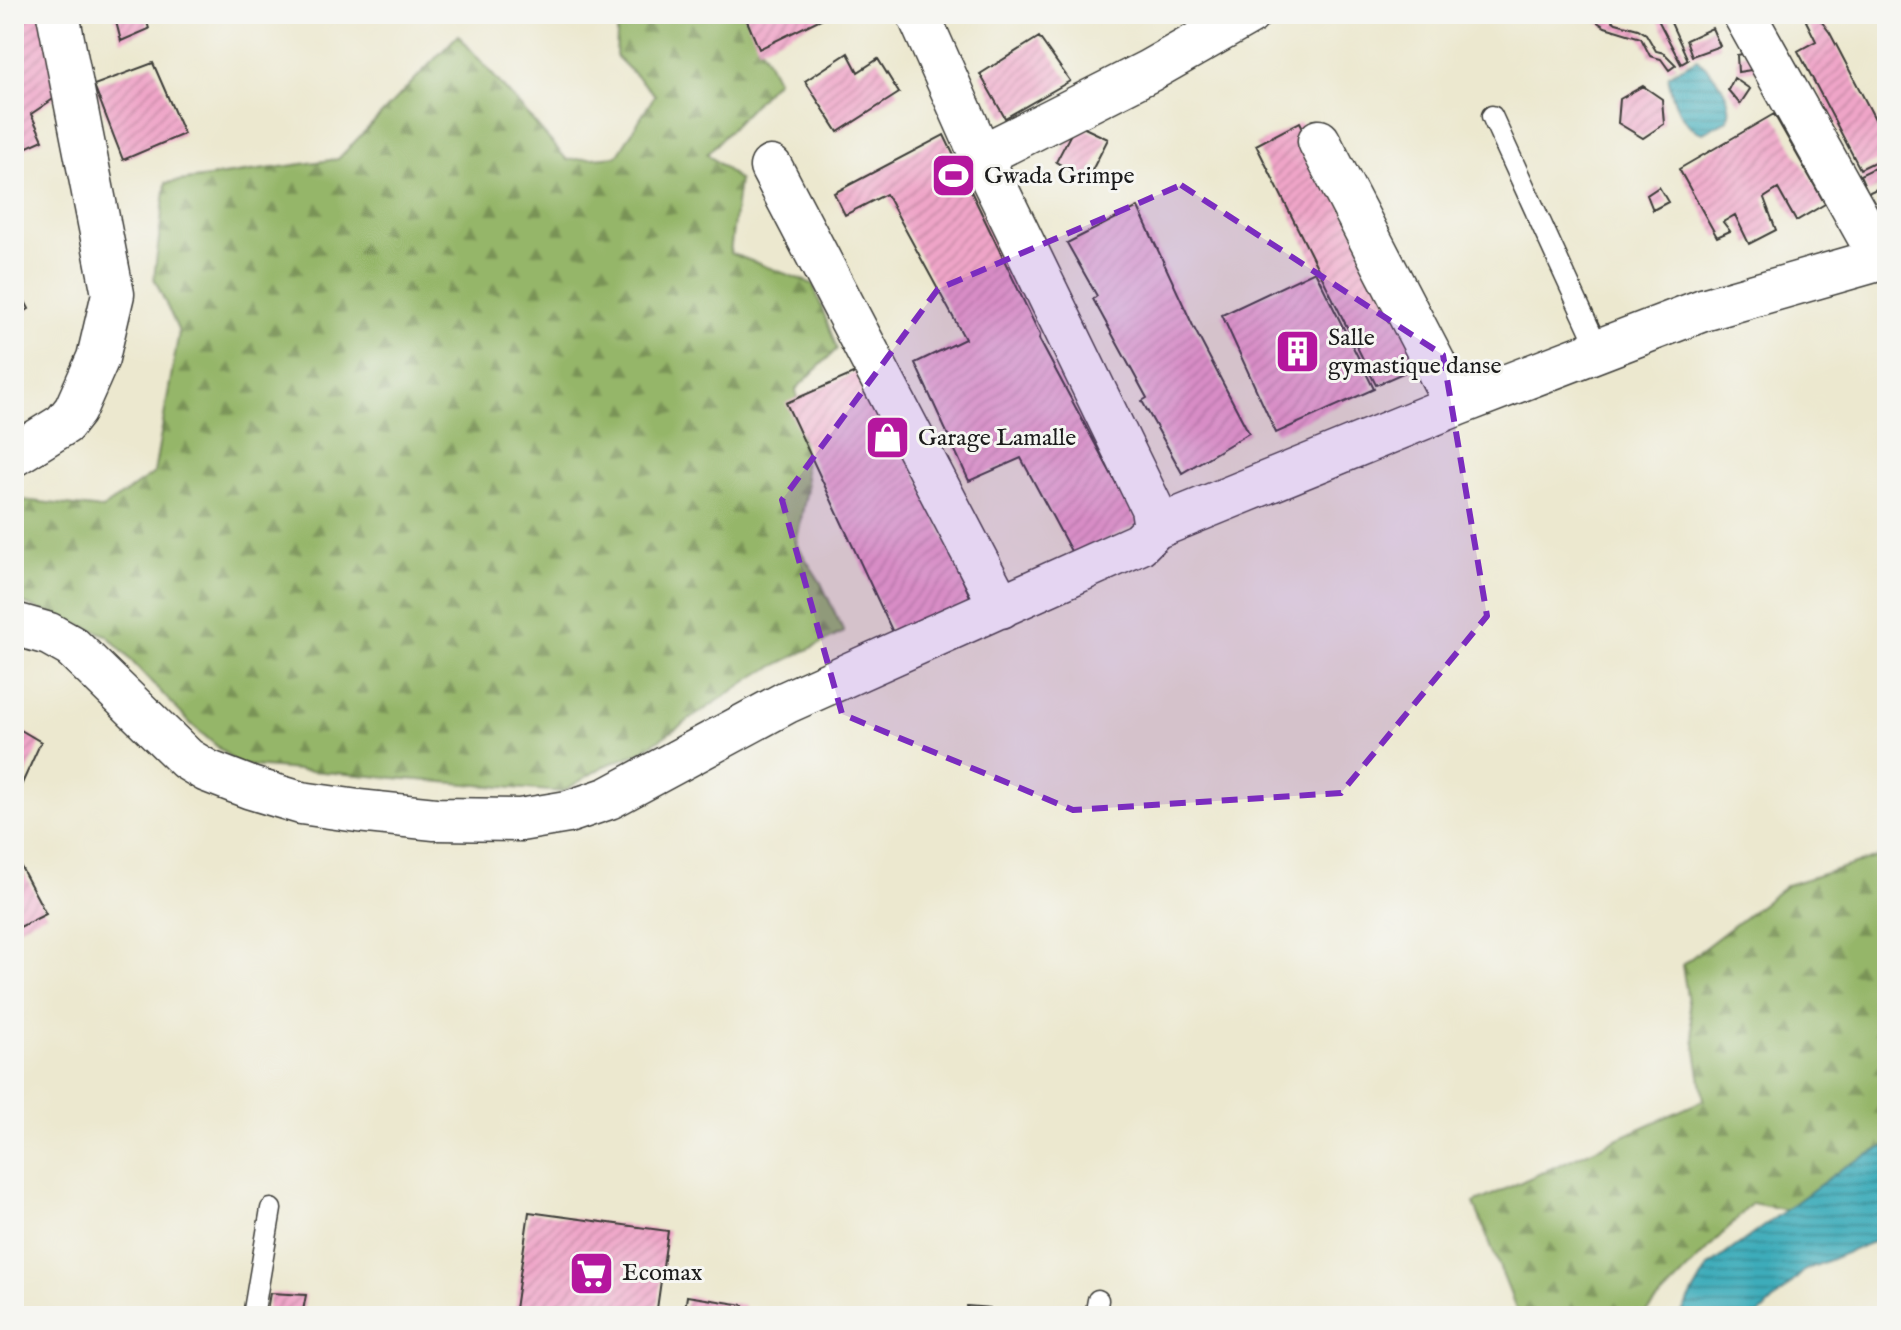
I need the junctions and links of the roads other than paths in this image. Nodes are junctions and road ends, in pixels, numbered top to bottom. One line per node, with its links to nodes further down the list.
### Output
1 (58, 14): 12 (street)
2 (918, 14): 7 (street)
3 (1249, 14): 7 (street)
4 (1744, 14): 9 (street)
5 (1492, 116): 10 (lane)
6 (1319, 141): 11 (street)
7 (981, 156): 13 (street)
8 (771, 167): 14 (street)
9 (1884, 258): 10 (street)
10 (1599, 350): 11 (street)
11 (1456, 405): 13 (street)
12 (14, 455)
13 (1155, 528): 14 (street)
14 (1001, 607): 15 (street)
15 (14, 624)
16 (271, 1209): 17 (lane)
17 (253, 1316)

